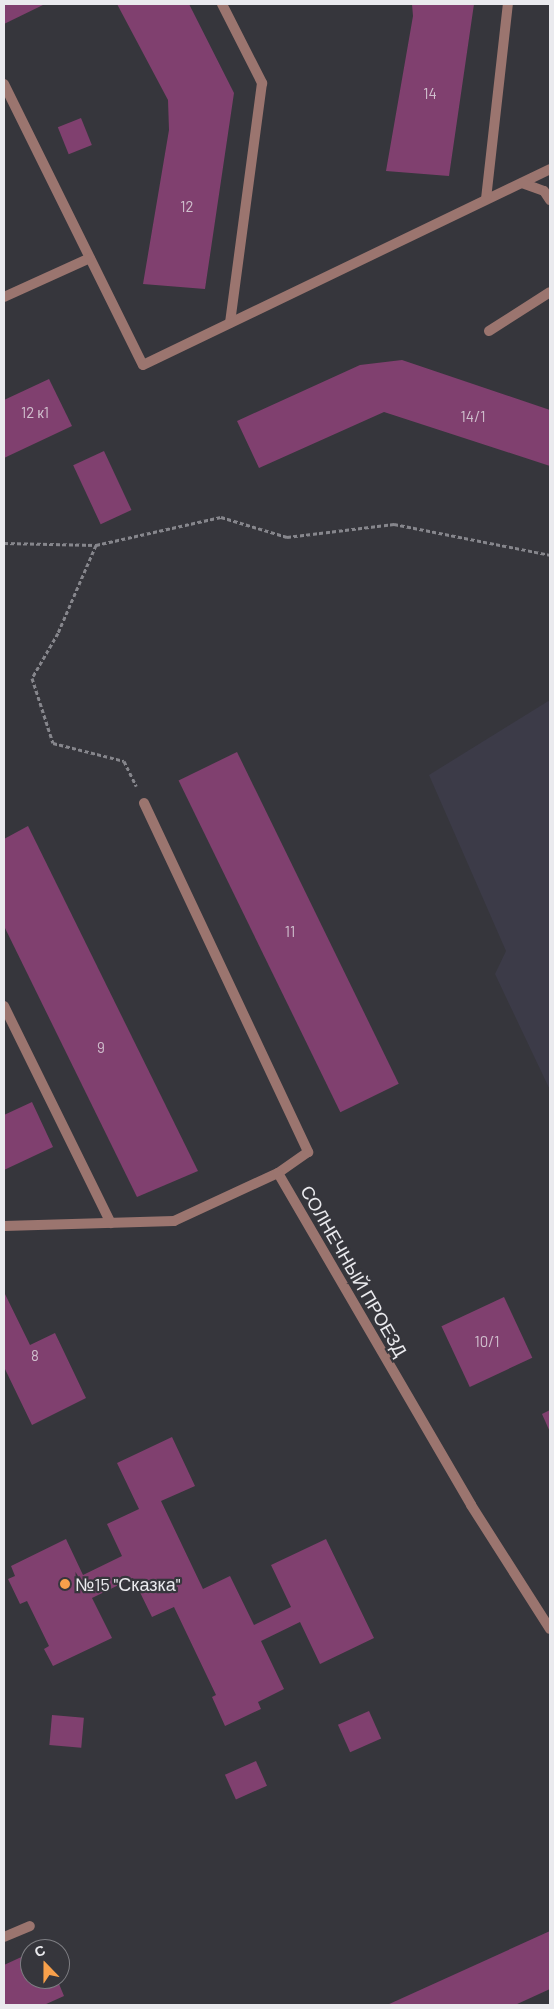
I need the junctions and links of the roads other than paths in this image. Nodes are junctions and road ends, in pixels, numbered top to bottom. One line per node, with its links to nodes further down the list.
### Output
1 (222, 4): 11 (street)
2 (508, 4): 6 (street)
3 (4, 84): 8 (street)
4 (550, 169): 5 (street)
5 (522, 183): 6 (street); 7 (street)
6 (486, 199): 11 (street)
7 (550, 200)
8 (90, 258): 10 (street); 11 (street)
9 (550, 292): 12 (street)
10 (4, 297)
11 (230, 323)
12 (488, 331)
13 (144, 803): 15 (street)
14 (4, 1006): 16 (street)
15 (278, 1173): 16 (street); 18 (street, СОЛНЕЧНЫЙ ПРОЕЗД)
16 (111, 1223): 17 (street)
17 (4, 1226)
18 (550, 1629)
19 (30, 1926): 20 (street)
20 (4, 1937)

